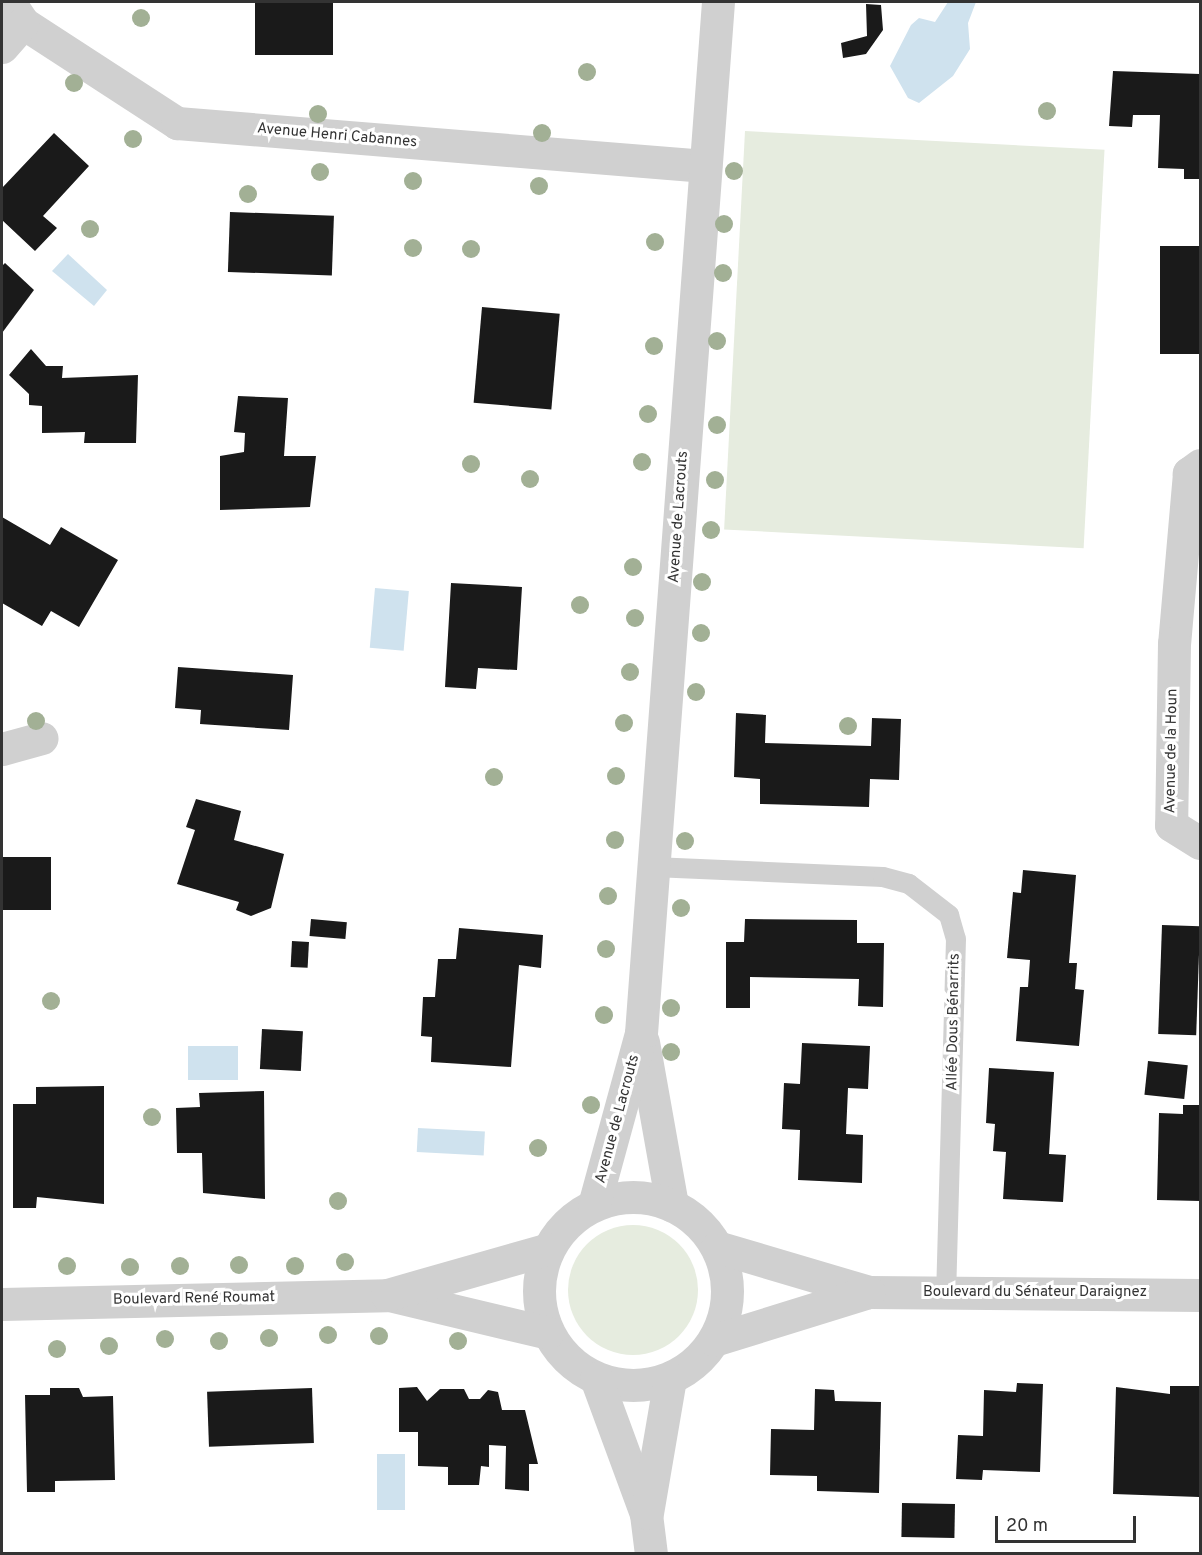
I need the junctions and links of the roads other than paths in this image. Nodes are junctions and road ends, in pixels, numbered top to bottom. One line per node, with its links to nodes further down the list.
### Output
1 (718, 2): 4 (street, Avenue de Lacrouts)
2 (16, 12): 3 (street); 4 (street, Avenue Henri Cabannes)
3 (2, 47)
4 (705, 166): 9 (street, Avenue de Lacrouts)
5 (1200, 465): 8 (street, Avenue de la Houn)
6 (42, 738): 7 (street)
7 (2, 749)
8 (1200, 843)
9 (653, 867): 10 (street, Avenue de Lacrouts); 16 (lane, Allée Dous Bénarrits)
10 (641, 1033): 11 (street, Avenue de Lacrouts); 12 (street, Avenue de Lacrouts)
11 (594, 1205): 12 (street); 14 (street)
12 (672, 1205): 13 (street)
13 (717, 1247): 15 (street, Boulevard du Sénateur Daraignez); 21 (street)
14 (548, 1249): 17 (street, Boulevard René Roumat); 20 (street)
15 (869, 1292): 16 (street, Boulevard du Sénateur Daraignez); 21 (street, Boulevard du Sénateur Daraignez)
16 (946, 1293): 18 (street, Boulevard du Sénateur Daraignez)
17 (387, 1295): 19 (street, Boulevard René Roumat); 20 (street, Boulevard René Roumat)
18 (1200, 1295)
19 (2, 1304)
20 (548, 1333): 22 (street)
21 (714, 1340): 23 (street)
22 (596, 1378): 23 (street); 24 (street)
23 (670, 1378): 24 (street)
24 (646, 1514): 25 (street)
25 (651, 1554)

